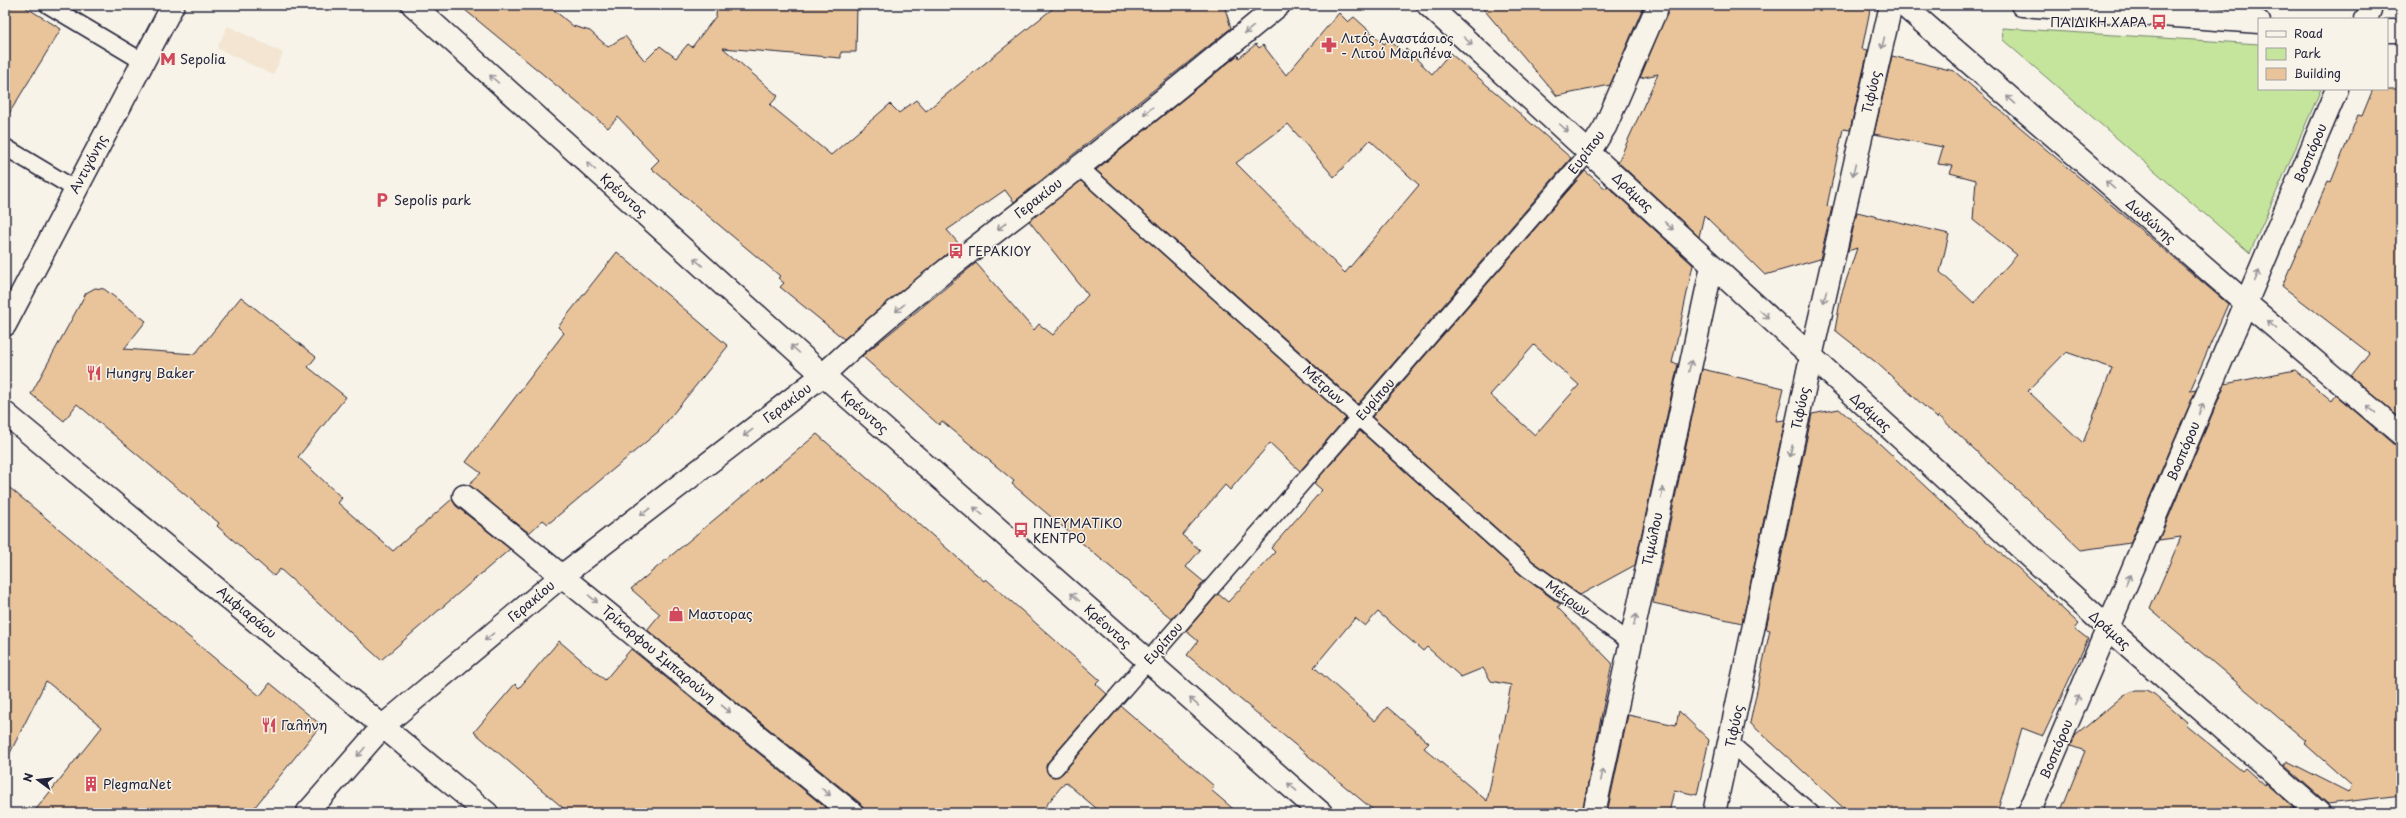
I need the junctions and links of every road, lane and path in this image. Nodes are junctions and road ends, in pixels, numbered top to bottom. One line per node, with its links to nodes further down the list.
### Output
1 (48, 5): 15 (lane)
2 (173, 5): 15 (street, Αντιγόνης)
3 (413, 5): 25 (street, Κρέοντος, one-way to 3)
4 (1279, 5): 19 (street, Γερακίου, one-way to 19)
5 (1428, 5): 18 (street, Δράμας, one-way to 18)
6 (1658, 5): 18 (street, Ευρίπου)
7 (1891, 5): 24 (street, Τιφύος, one-way to 24)
8 (1903, 5): 22 (street, Δωδώνης, one-way to 8)
9 (2022, 5): 12 (street)
10 (2372, 5): 11 (street)
11 (2366, 18)
12 (2258, 22)
13 (2388, 31): 14 (street)
14 (2401, 32)
15 (142, 61): 20 (street, Αντιγόνης)
16 (2337, 90): 22 (street, Βοσπόρου, one-way to 16)
17 (5, 147): 20 (lane)
18 (1590, 151): 21 (street, Δράμας, one-way to 21); 27 (lane, Ευρίπου)
19 (1079, 167): 25 (street, Γερακίου, one-way to 25); 27 (lane, Μέτρων)
20 (75, 189): 23 (street, Αντιγόνης)
21 (1712, 266): 24 (street, Δράμας, one-way to 24); 32 (street, Τιμώλου, one-way to 21)
22 (2246, 303): 28 (street, Δωδώνης, one-way to 22); 31 (street, Βοσπόρου, one-way to 22)
23 (5, 325)
24 (1811, 357): 31 (street, Δράμας); 35 (street, Τιφύος, one-way to 35)
25 (824, 375): 30 (street, Γερακίου, one-way to 30); 33 (street, Κρέοντος, one-way to 25)
26 (5, 413): 34 (street, Αμφιαράου)
27 (1359, 417): 32 (lane, Μέτρων); 33 (lane, Ευρίπου)
28 (2401, 434)
29 (464, 496): 30 (street, Τρίκορφου Σμπαρούνη)
30 (563, 575): 34 (street, Γερακίου, one-way to 34); 39 (street, Τρίκορφου Σμπαρούνη, one-way to 39)
31 (2108, 628): 44 (street, Βοσπόρου, one-way to 31); 45 (street, Δράμας)
32 (1630, 642): 41 (street, Τιμώλου, one-way to 32)
33 (1147, 661): 36 (lane, Ευρίπου); 40 (street, Κρέοντος, one-way to 33)
34 (384, 725): 37 (street, Γερακίου, one-way to 37); 38 (street, Αμφιαράου)
35 (1730, 743): 42 (street, Τιφύος); 43 (lane)
36 (1054, 768)
37 (307, 813)
38 (487, 813)
39 (852, 813)
40 (1321, 813)
41 (1594, 813)
42 (1714, 813)
43 (1811, 813)
44 (2029, 813)
45 (2319, 813)

